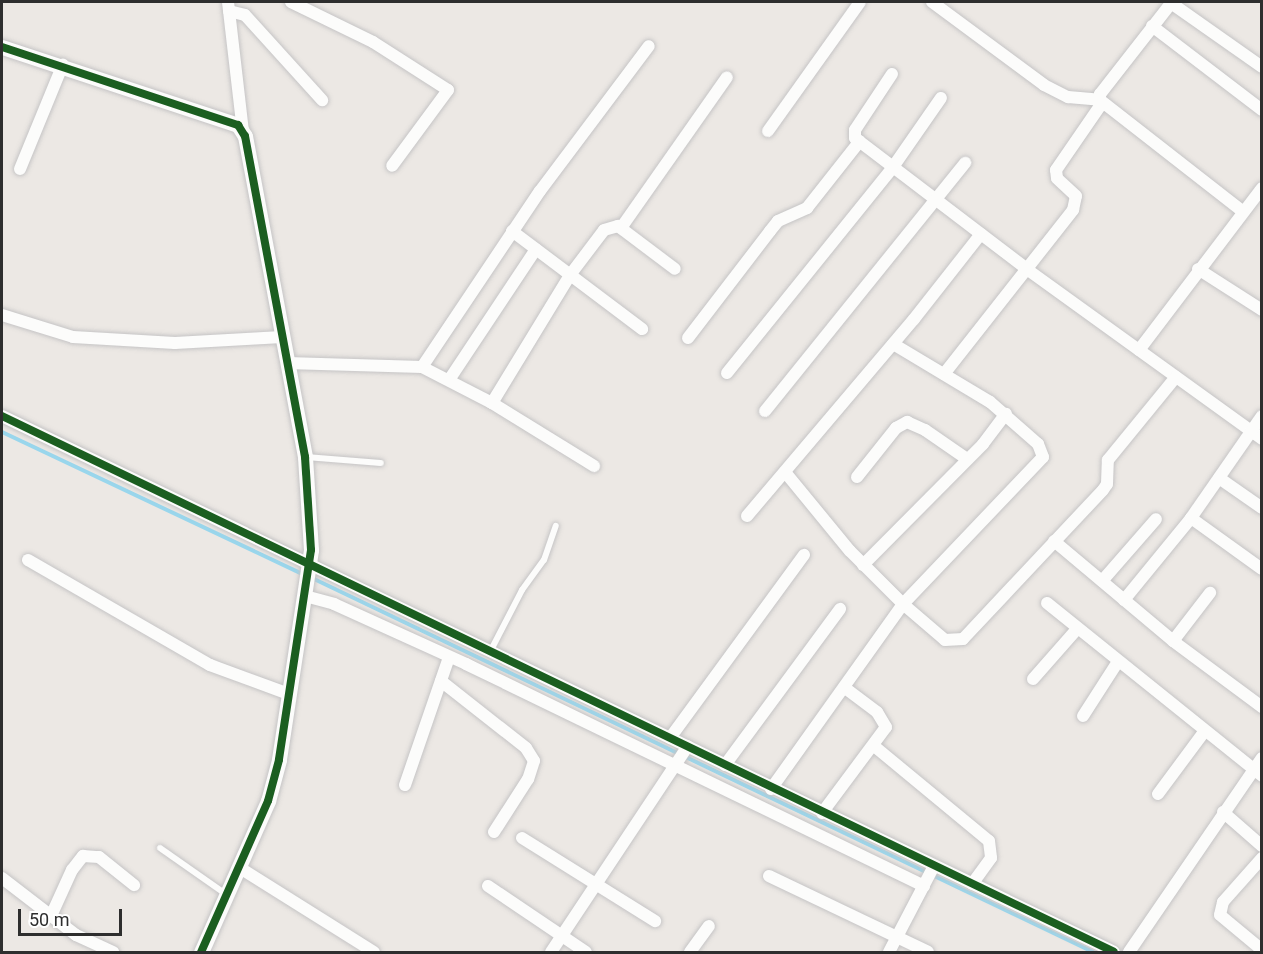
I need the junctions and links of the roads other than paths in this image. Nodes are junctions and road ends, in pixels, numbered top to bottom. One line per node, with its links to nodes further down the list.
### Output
1 (291, 2): 21 (street)
2 (860, 2): 18 (street)
3 (932, 2): 15 (street)
4 (1171, 2): 6 (street); 10 (street)
5 (228, 6): 14 (street); 17 (street)
6 (1152, 26): 15 (street); 16 (street)
7 (649, 46): 28 (street)
8 (2, 47): 9 (street)
9 (63, 64): 17 (street); 23 (street)
10 (1262, 67)
11 (892, 74): 19 (street)
12 (727, 77): 27 (street)
13 (941, 98): 22 (street)
14 (322, 100)
15 (1101, 102): 26 (street); 33 (street)
16 (1262, 110)
17 (243, 131): 38 (street)
18 (768, 131)
19 (860, 141): 22 (street); 39 (street)
20 (965, 163): 25 (street)
21 (392, 166)
22 (893, 167): 25 (street); 44 (street)
23 (20, 169)
24 (1262, 188): 26 (street)
25 (936, 200): 29 (street); 49 (street)
26 (1242, 211): 31 (street)
27 (621, 228): 32 (street); 34 (street)
28 (512, 231): 30 (street); 43 (street)
29 (981, 234): 33 (street); 40 (street)
30 (536, 249): 34 (street); 47 (street)
31 (1198, 269): 35 (street); 41 (street)
32 (675, 270)
33 (1028, 270): 41 (street); 45 (street)
34 (570, 275): 37 (street); 48 (street)
35 (1262, 310)
36 (2, 315): 38 (street)
37 (642, 329)
38 (282, 337): 42 (street)
39 (688, 338)
40 (893, 344): 45 (street); 59 (street)
41 (1139, 350): 46 (street)
42 (287, 363): 43 (street); 55 (street)
43 (422, 367): 47 (street)
44 (727, 373)
45 (944, 374): 50 (street)
46 (1176, 377): 53 (street); 67 (street)
47 (449, 380): 48 (street)
48 (492, 403): 58 (street)
49 (765, 411)
50 (1006, 414): 56 (street); 78 (street)
51 (2, 416): 71 (street)
52 (1262, 416): 53 (street)
53 (1250, 431): 54 (street); 61 (street)
54 (1262, 439)
55 (305, 457): 57 (lane); 71 (street)
56 (967, 459): 60 (street); 70 (street)
57 (381, 463)
58 (594, 466)
59 (785, 472): 63 (street); 70 (street)
60 (857, 477)
61 (1220, 478): 62 (street); 64 (street)
62 (1262, 508)
63 (747, 516)
64 (1191, 518): 72 (street); 76 (street)
65 (1156, 519): 73 (street)
66 (556, 526): 82 (lane)
67 (1054, 541): 73 (street); 78 (street)
68 (804, 555): 92 (street)
69 (28, 560): 88 (street)
70 (863, 565): 78 (street)
71 (308, 567): 74 (street); 82 (street)
72 (1262, 569)
73 (1102, 581): 76 (street)
74 (305, 593): 83 (street); 88 (street)
75 (1210, 593): 81 (street)
76 (1124, 600): 81 (street)
77 (1047, 603): 80 (street)
78 (903, 604): 87 (street)
79 (840, 609): 96 (street)
80 (1077, 629): 84 (street); 85 (street)
81 (1173, 641): 89 (street)
82 (490, 653): 92 (street)
83 (449, 657): 86 (street); 94 (street)
84 (1117, 663): 90 (street); 91 (street)
85 (1033, 679)
86 (441, 681): 98 (street); 103 (street)
87 (845, 688): 93 (street); 99 (street)
88 (289, 694): 108 (street)
89 (1262, 707)
90 (1083, 716)
91 (1204, 732): 97 (street); 100 (street)
92 (670, 738): 94 (street)
93 (874, 746): 102 (street); 113 (street)
94 (682, 756): 96 (street); 110 (street); 112 (street)
95 (1262, 758): 97 (street)
96 (725, 765): 99 (street)
97 (1258, 772): 101 (street)
98 (405, 785)
99 (771, 789): 102 (street)
100 (1158, 794)
101 (1223, 812): 105 (street); 132 (street)
102 (822, 813): 110 (street)
103 (494, 832)
104 (522, 838): 112 (street)
105 (1262, 846)
106 (160, 849): 116 (lane)
107 (1262, 858): 122 (street)
108 (240, 868): 116 (street); 125 (street)
109 (769, 876): 120 (street)
110 (929, 876): 113 (street); 120 (street)
111 (2, 879): 117 (street)
112 (599, 884): 118 (street); 121 (street)
113 (972, 884): 131 (street)
114 (134, 885): 117 (street)
115 (488, 886): 121 (street)
116 (227, 895): 124 (street)
117 (51, 916): 123 (street)
118 (655, 921)
119 (709, 926): 128 (street)
120 (897, 937): 129 (street); 130 (street)
121 (561, 938): 126 (street); 127 (street)
122 (1262, 950)
123 (113, 952)
124 (201, 952)
125 (374, 952)
126 (551, 952)
127 (586, 952)
128 (690, 952)
129 (889, 952)
130 (927, 952)
131 (1114, 952)
132 (1129, 952)

